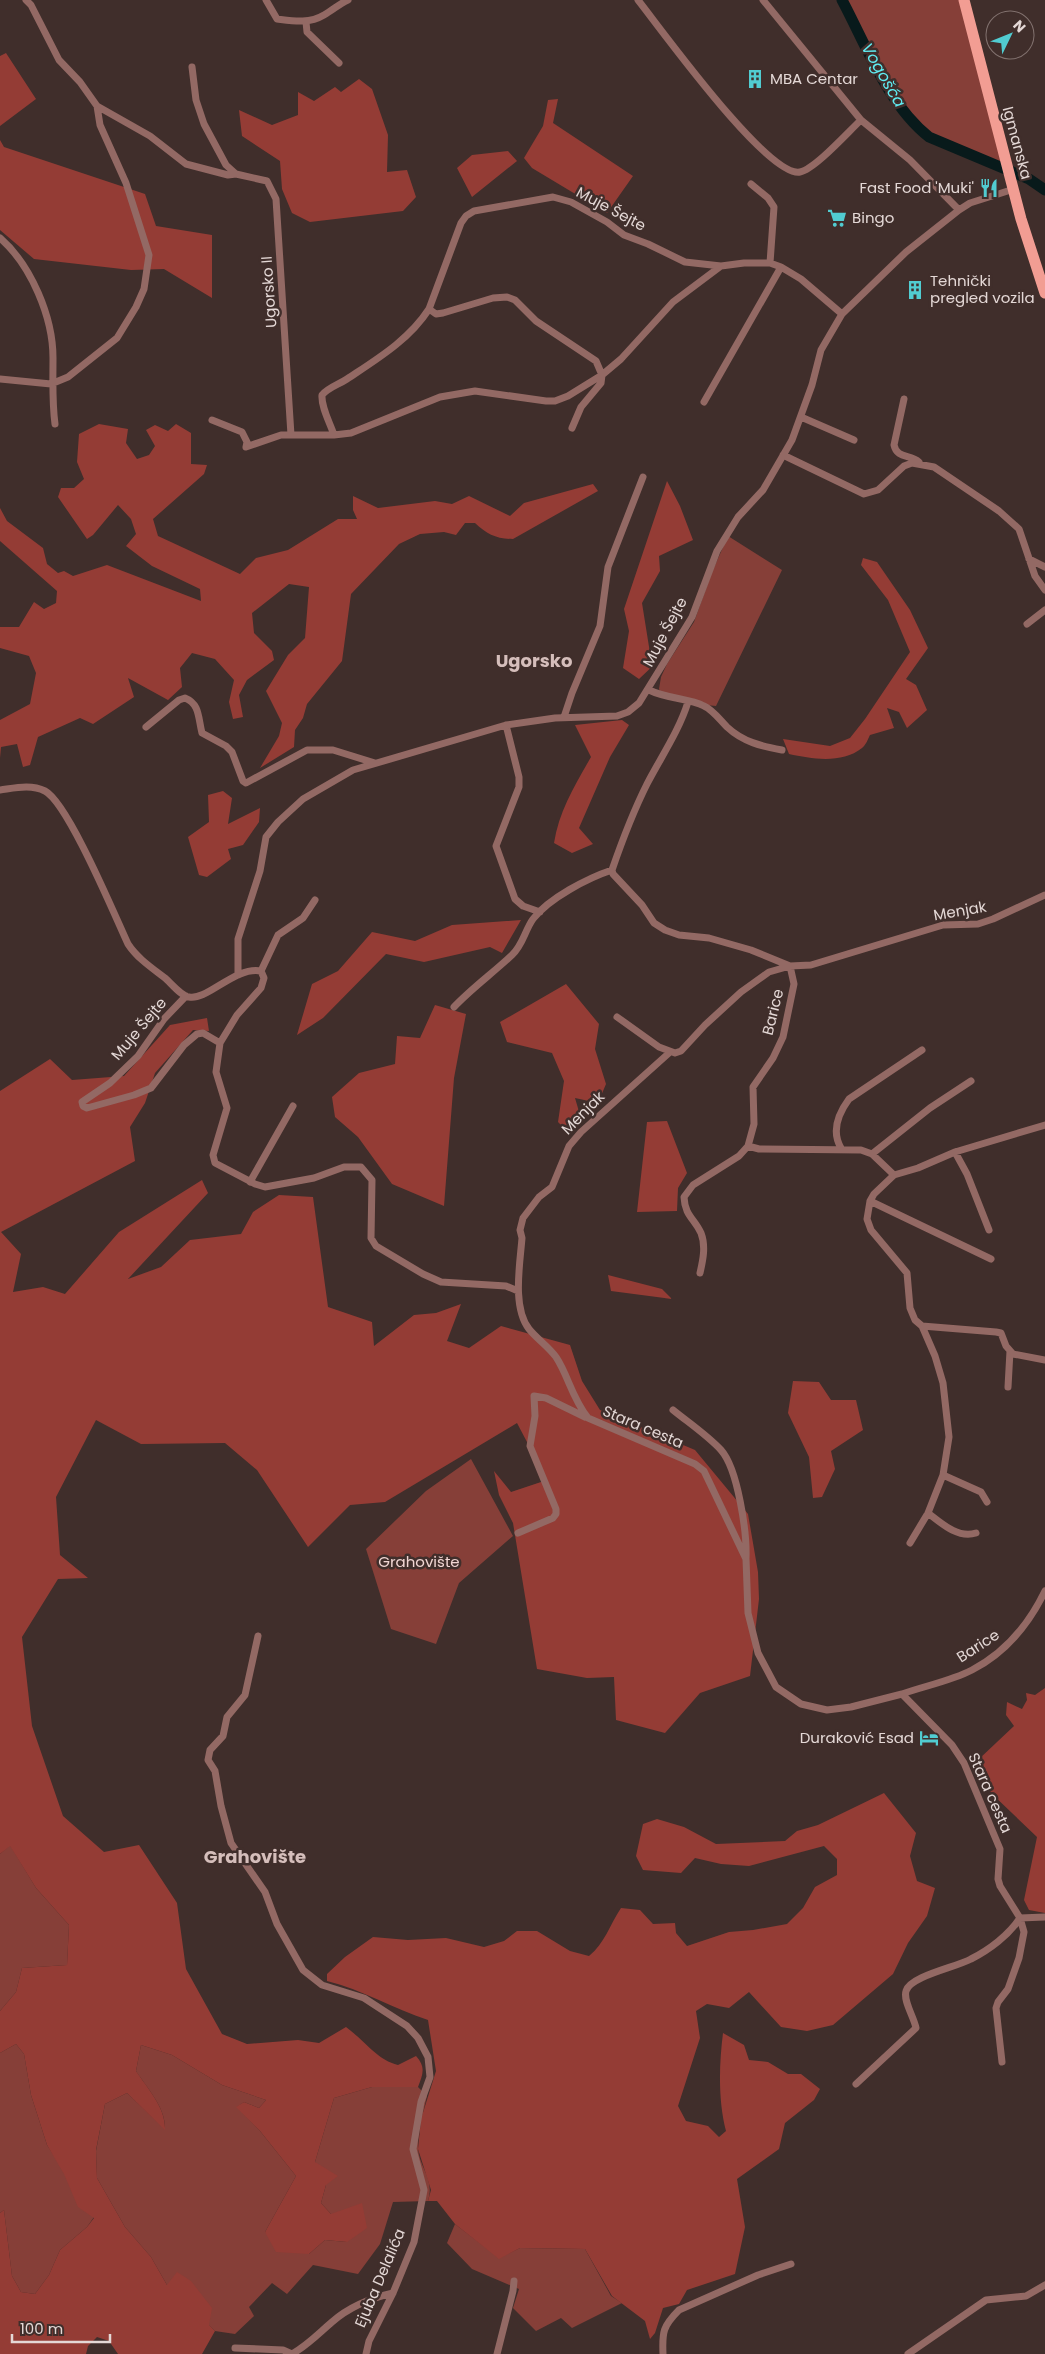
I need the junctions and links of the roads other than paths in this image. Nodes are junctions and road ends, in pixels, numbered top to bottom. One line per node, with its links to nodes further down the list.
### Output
1 (26, 0): 10 (street, Ugorsko II)
2 (266, 0): 7 (street)
3 (348, 0): 7 (street)
4 (638, 0): 11 (street)
5 (763, 0): 11 (street)
6 (964, 0): 14 (main road, Igmanska)
7 (306, 22): 8 (street)
8 (339, 63)
9 (192, 67): 12 (street)
10 (97, 106): 12 (street, Ugorsko II); 25 (street)
11 (861, 120): 15 (street)
12 (236, 174): 32 (street, Ugorsko II)
13 (751, 184): 17 (street)
14 (1014, 189): 15 (street, Muje Šejte); 20 (main road, Igmanska)
15 (959, 210): 22 (street, Muje Šejte)
16 (0, 238): 25 (street)
17 (770, 263): 18 (street, Muje Šejte); 19 (street, Muje Šejte)
18 (721, 266): 21 (street, Muje Šejte); 23 (street, Muje Šejte)
19 (780, 267): 22 (street, Muje Šejte); 27 (street)
20 (1045, 293)
21 (429, 309): 23 (street); 33 (street, Muje Šejte)
22 (842, 314): 28 (street, Muje Šejte)
23 (602, 376): 31 (street, Muje Šejte); 33 (street, Muje Šejte)
24 (0, 379): 25 (street)
25 (51, 384): 30 (street)
26 (904, 399): 36 (street)
27 (704, 402)
28 (801, 417): 34 (street); 35 (street, Muje Šejte)
29 (212, 420): 32 (street, Muje Šejte)
30 (55, 424)
31 (572, 428)
32 (291, 435): 33 (street, Muje Šejte)
33 (334, 436)
34 (854, 440)
35 (783, 455): 36 (street); 43 (street, Muje Šejte)
36 (921, 464): 38 (street)
37 (643, 478): 45 (street)
38 (1028, 558): 39 (street); 40 (street)
39 (1045, 567)
40 (1045, 590)
41 (1045, 610): 42 (street)
42 (1027, 624)
43 (649, 690): 44 (street); 45 (street, Muje Šejte)
44 (688, 702): 48 (street); 51 (street)
45 (564, 717): 46 (street, Muje Šejte)
46 (506, 725): 49 (street, Muje Šejte); 54 (street)
47 (146, 727): 49 (street)
48 (782, 750)
49 (375, 763): 57 (street, Muje Šejte)
50 (0, 790): 58 (street, Muje Šejte)
51 (612, 870): 54 (street); 55 (street, Menjak)
52 (1045, 895): 55 (street, Menjak)
53 (315, 900): 56 (street)
54 (540, 912): 59 (street)
55 (790, 966): 63 (street, Menjak); 67 (street, Barice)
56 (261, 971): 57 (street, Muje Šejte); 61 (street)
57 (238, 975): 58 (street, Muje Šejte)
58 (186, 996): 61 (street, Muje Šejte)
59 (454, 1007)
60 (617, 1017): 63 (street)
61 (220, 1043): 72 (street)
62 (922, 1050): 68 (street)
63 (669, 1052): 77 (street, Menjak)
64 (971, 1081): 70 (street)
65 (293, 1106): 72 (street)
66 (1045, 1125): 69 (street)
67 (748, 1146): 68 (street); 76 (street)
68 (841, 1148): 70 (street)
69 (955, 1152): 71 (street); 74 (street)
70 (872, 1154): 71 (street)
71 (894, 1175): 73 (street)
72 (250, 1182): 77 (street)
73 (870, 1201): 75 (street); 78 (street)
74 (989, 1230)
75 (991, 1259)
76 (700, 1273)
77 (518, 1291): 83 (street, Stara cesta)
78 (922, 1326): 79 (street); 84 (street)
79 (1010, 1351): 80 (street); 81 (street)
80 (1045, 1360)
81 (1008, 1386)
82 (673, 1410): 90 (street, Stara cesta)
83 (588, 1418): 88 (street); 90 (street, Stara cesta)
84 (943, 1475): 85 (street); 86 (street)
85 (988, 1502)
86 (928, 1514): 87 (street); 89 (street)
87 (976, 1532)
88 (518, 1533)
89 (910, 1543)
90 (746, 1559): 93 (street, Stara cesta)
91 (1045, 1591): 93 (street, Barice)
92 (258, 1636): 101 (street, Ejuba Delalića)
93 (902, 1694): 95 (street, Stara cesta)
94 (1045, 1917): 95 (street)
95 (1020, 1918): 96 (street, Stara cesta); 97 (street)
96 (1002, 2062)
97 (856, 2084)
98 (791, 2264): 105 (street)
99 (514, 2281): 104 (street)
100 (1045, 2285): 106 (street)
101 (393, 2293): 102 (street); 103 (street, Ejuba Delalića)
102 (235, 2348)
103 (366, 2354)
104 (497, 2354)
105 (663, 2354)
106 (908, 2354)

